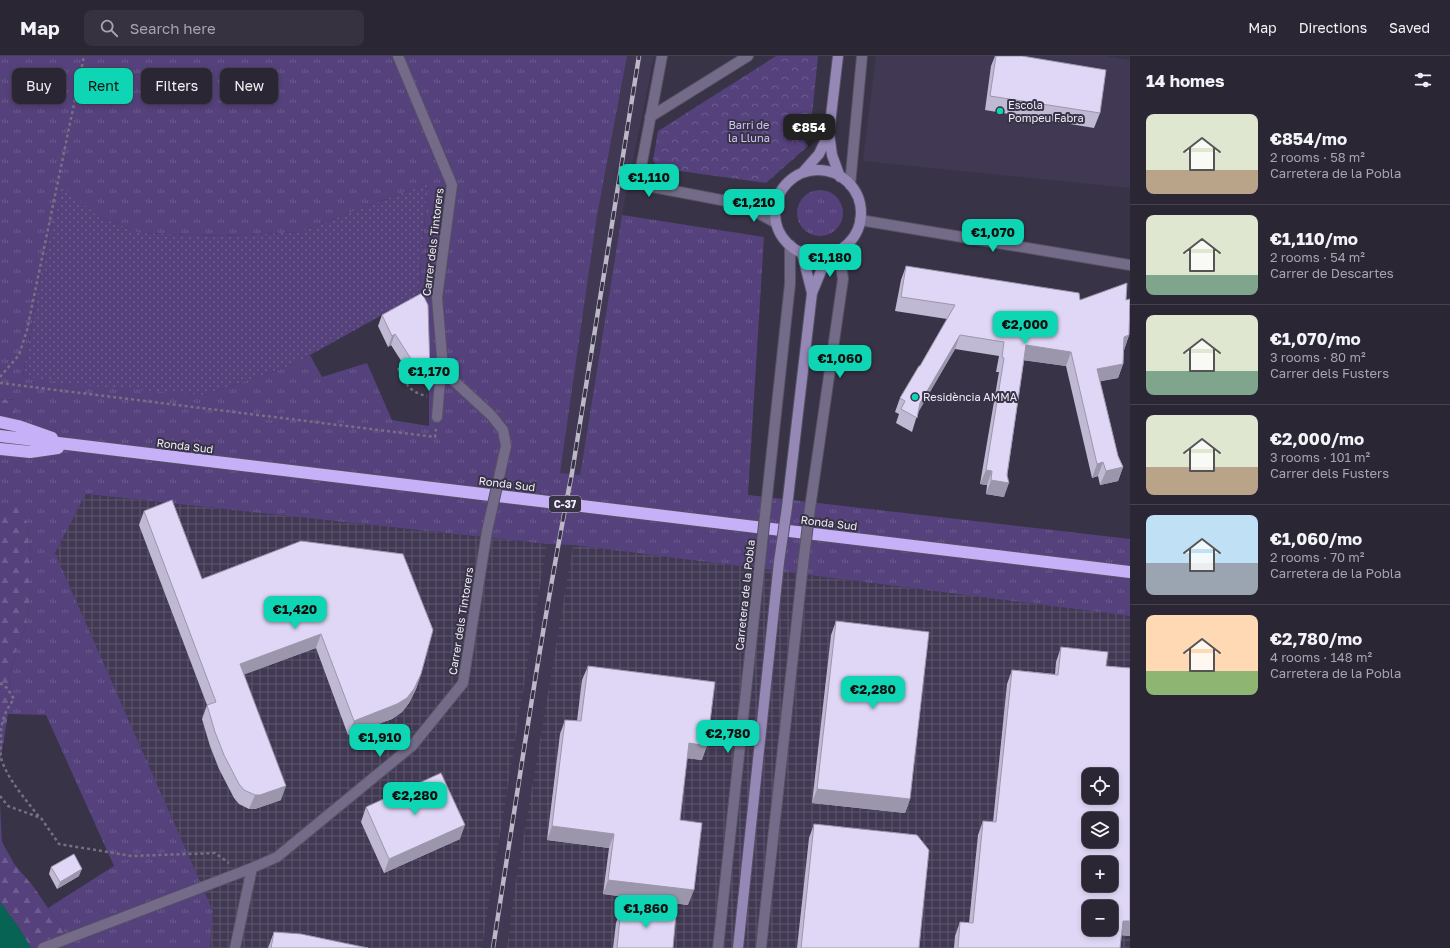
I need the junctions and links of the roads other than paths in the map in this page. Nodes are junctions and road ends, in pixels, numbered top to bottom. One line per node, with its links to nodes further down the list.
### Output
1 (398, 56): 22 (street, Carrer dels Tintorers)
2 (662, 56): 7 (street)
3 (748, 56): 6 (street)
4 (838, 56): 8 (street)
5 (862, 56): 11 (street)
6 (732, 61): 7 (street)
7 (650, 117): 13 (street)
8 (829, 133): 9 (street); 10 (street)
9 (803, 172): 10 (street); 12 (street)
10 (840, 177): 11 (street)
11 (850, 185): 14 (street)
12 (778, 198): 13 (street); 15 (street)
13 (742, 204): 15 (street)
14 (860, 220): 17 (street); 20 (street)
15 (776, 223): 16 (street)
16 (790, 245): 18 (street); 32 (street, Carretera de la Pobla, bridge)
17 (839, 250): 19 (street); 34 (street, bridge)
18 (802, 253): 19 (street); 21 (street)
19 (828, 254): 21 (street)
20 (1130, 265)
21 (812, 293): 33 (street, bridge)
22 (442, 369): 23 (street, Carrer dels Tintorers); 29 (street, Carrer dels Tintorers, bridge)
23 (437, 417)
24 (0, 422): 26 (highway)
25 (0, 436): 26 (highway, Ronda Sud / C-37)
26 (74, 446): 27 (highway); 28 (highway, Ronda Sud / C-37)
27 (0, 449)
28 (1130, 572)
29 (252, 868): 30 (street, Carrer dels Tintorers); 31 (street)
30 (43, 948)
31 (235, 948)
32 (718, 948)
33 (738, 948)
34 (761, 948)

